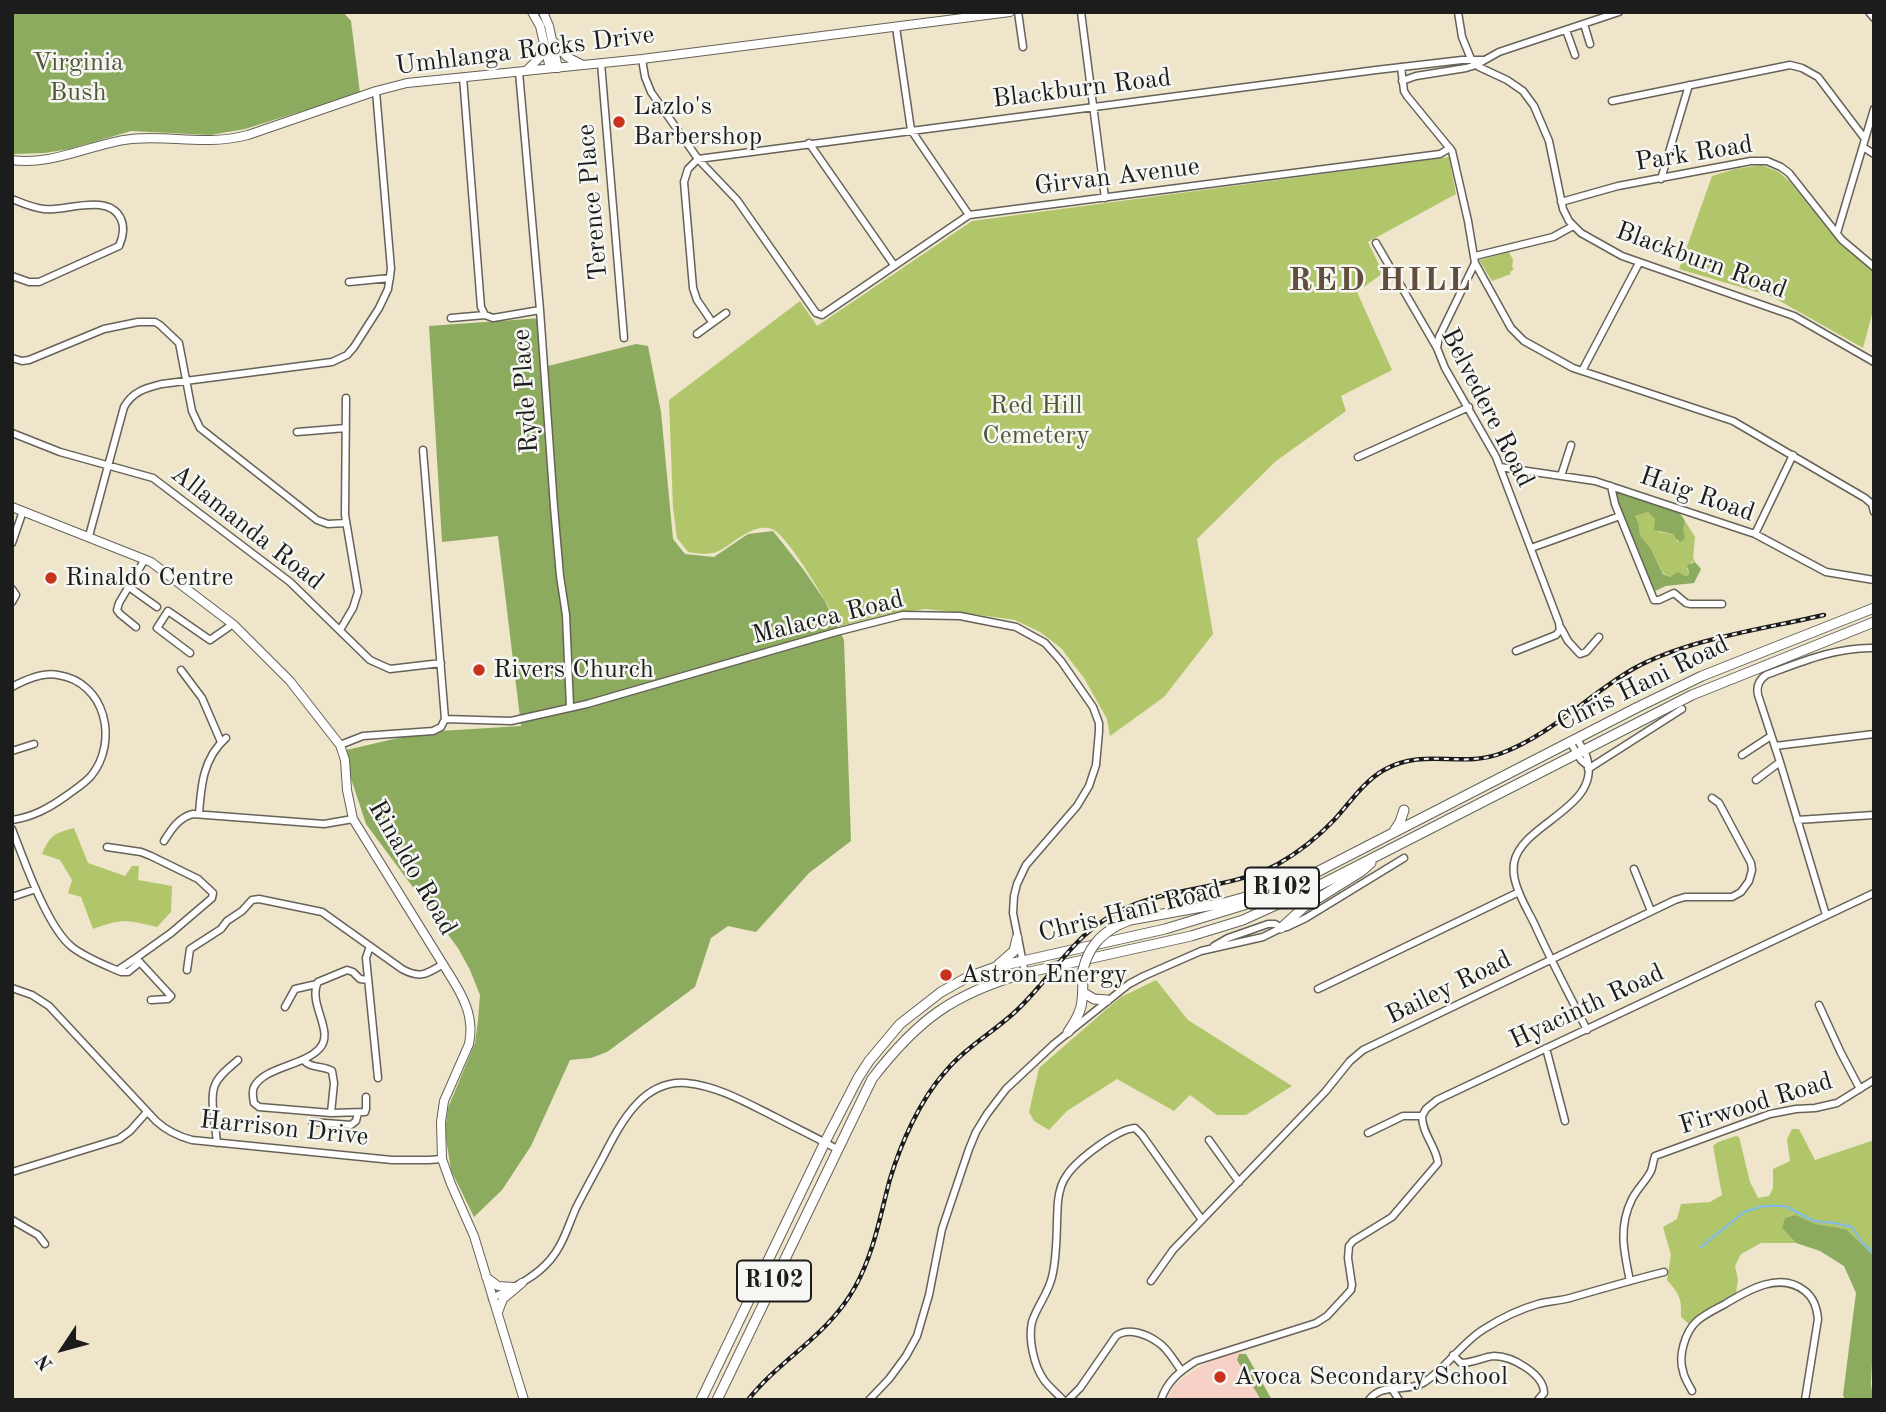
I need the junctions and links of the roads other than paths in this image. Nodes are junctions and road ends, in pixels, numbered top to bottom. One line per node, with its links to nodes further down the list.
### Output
1 (532, 12): 13 (street)
2 (543, 12): 13 (street)
3 (1010, 12): 11 (street, Umhlanga Rocks Drive)
4 (1017, 12): 15 (street)
5 (1081, 12): 29 (street)
6 (1458, 12): 18 (street)
7 (1619, 12): 10 (street)
8 (1869, 12): 9 (street)
9 (1874, 18)
10 (1584, 24): 12 (street); 14 (street)
11 (896, 27): 17 (street, Umhlanga Rocks Drive); 31 (street)
12 (1566, 30): 16 (street); 18 (street)
13 (546, 34): 20 (street); 22 (street); 23 (street)
14 (1590, 44)
15 (1023, 47)
16 (1575, 55)
17 (642, 59): 19 (street, Umhlanga Rocks Drive); 36 (street)
18 (1474, 62): 21 (street, Blackburn Road); 25 (street); 41 (street, Blackburn Road)
19 (601, 63): 20 (street, Umhlanga Rocks Drive); 59 (street, Terence Place)
20 (584, 65): 22 (street, Umhlanga Rocks Drive)
21 (1401, 67): 25 (street); 29 (street, Blackburn Road)
22 (554, 68): 23 (street, Umhlanga Rocks Drive)
23 (522, 71): 24 (street, Umhlanga Rocks Drive); 53 (street, Ryde Place)
24 (463, 77): 27 (street, Umhlanga Rocks Drive); 55 (street)
25 (1402, 81): 34 (street)
26 (1689, 85): 28 (street); 32 (street); 38 (street)
27 (376, 91): 37 (street, Umhlanga Rocks Drive); 51 (street)
28 (1612, 101)
29 (1094, 106): 31 (street, Blackburn Road); 39 (street)
30 (1874, 109): 32 (street)
31 (911, 130): 33 (street, Blackburn Road); 42 (street)
32 (1864, 143): 35 (street); 44 (street)
33 (809, 144): 36 (street, Blackburn Road); 48 (street)
34 (1450, 148): 39 (street, Girvan Avenue); 46 (street)
35 (1874, 154)
36 (698, 159): 48 (street, Girvan Avenue); 57 (street)
37 (12, 160)
38 (1661, 178): 41 (street, Park Road); 44 (street, Park Road)
39 (1105, 198): 42 (street, Girvan Avenue)
40 (12, 199): 50 (street)
41 (1561, 202): 43 (street, Blackburn Road)
42 (969, 215): 48 (street, Girvan Avenue)
43 (1573, 226): 46 (street); 47 (street, Blackburn Road)
44 (1837, 233): 49 (street, Park Road)
45 (1376, 243): 60 (street, Belvedere Road)
46 (1475, 259): 60 (street); 63 (street)
47 (1639, 262): 62 (street, Blackburn Road); 63 (street)
48 (894, 265)
49 (1874, 267)
50 (12, 276)
51 (390, 278): 52 (street); 64 (street)
52 (349, 282)
53 (540, 310): 55 (street); 107 (street, Ryde Place)
54 (726, 313): 57 (street)
55 (485, 315): 56 (street)
56 (451, 318)
57 (712, 322): 58 (street)
58 (696, 334)
59 (624, 338)
60 (1437, 348): 66 (street, Belvedere Road)
61 (12, 358): 64 (street)
62 (1874, 362)
63 (1582, 371): 72 (street)
64 (186, 381): 74 (street); 82 (street)
65 (346, 398): 67 (street)
66 (1469, 407): 73 (street); 75 (street, Belvedere Road)
67 (346, 428): 68 (street); 82 (street)
68 (297, 432)
69 (12, 433): 74 (street, Allamanda Road)
70 (1571, 445): 76 (street)
71 (423, 450): 104 (street)
72 (1793, 455): 80 (street); 83 (street)
73 (1358, 457)
74 (108, 466): 84 (street); 99 (street, Allamanda Road)
75 (1500, 467): 76 (street, Haig Road); 86 (street, Belvedere Road)
76 (1561, 475): 77 (street, Haig Road)
77 (1611, 486): 81 (street); 83 (street, Haig Road)
78 (12, 507): 79 (street, Rinaldo Road)
79 (23, 511): 84 (street, Rinaldo Road); 85 (street)
80 (1874, 512)
81 (1620, 516): 86 (street); 92 (street)
82 (346, 523): 99 (street)
83 (1755, 534): 88 (street, Haig Road)
84 (89, 536): 87 (street, Rinaldo Road)
85 (12, 543)
86 (1531, 548): 98 (street, Belvedere Road)
87 (145, 559): 89 (street); 96 (street, Rinaldo Road)
88 (1874, 580)
89 (129, 587): 93 (street); 97 (street)
90 (12, 589): 91 (street)
91 (12, 602)
92 (1722, 604)
93 (157, 607)
94 (1874, 608): 112 (main road, Chris Hani Road / R102)
95 (1874, 622): 117 (main road, Chris Hani Road / R102)
96 (233, 624): 103 (street); 114 (street, Rinaldo Road)
97 (136, 627)
98 (1561, 628): 100 (street, Belvedere Road); 102 (street)
99 (340, 630): 104 (street, Allamanda Road)
100 (1599, 637)
101 (1874, 648): 111 (street)
102 (1516, 651)
103 (190, 653)
104 (441, 663): 109 (street)
105 (181, 670): 124 (street)
106 (12, 687): 127 (street)
107 (570, 707): 109 (street, Malacca Road); 144 (street, Malacca Road)
108 (1682, 709): 120 (street)
109 (445, 719): 114 (street, Malacca Road)
110 (1874, 734): 115 (street)
111 (1771, 736): 115 (street); 118 (street)
112 (1573, 740): 117 (street); 130 (main road, Chris Hani Road / R102)
113 (34, 744): 116 (street)
114 (340, 745): 126 (street, Rinaldo Road)
115 (1774, 746): 119 (street)
116 (12, 751)
117 (1580, 752): 120 (street); 133 (main road, Chris Hani Road / R102)
118 (1742, 755)
119 (1780, 762): 121 (street); 128 (street)
120 (1587, 767): 138 (street)
121 (1756, 780)
122 (1712, 798): 141 (street, Bailey Road)
123 (1404, 810): 130 (main road)
124 (199, 814): 126 (street); 131 (street)
125 (1874, 814): 128 (street)
126 (353, 819): 149 (street, Rinaldo Road)
127 (12, 820)
128 (1797, 820): 142 (street)
129 (12, 829): 136 (street)
130 (1393, 832): 137 (main road, Chris Hani Road / R102)
131 (164, 841)
132 (107, 847): 148 (street)
133 (1380, 854): 143 (main road); 152 (main road, Chris Hani Road / R102)
134 (1404, 858): 143 (street)
135 (1634, 869): 141 (street)
136 (36, 888): 140 (street); 148 (street)
137 (1281, 889): 146 (main road, Chris Hani Road / R102); 157 (main road, bridge)
138 (1519, 892): 147 (street); 156 (street)
139 (1874, 893): 142 (street, Hyacinth Road)
140 (12, 897)
141 (1651, 911): 147 (street, Bailey Road)
142 (1826, 915): 162 (street, Hyacinth Road)
143 (1281, 928): 159 (street)
144 (1017, 938): 146 (street, Malacca Road); 150 (main road)
145 (370, 946): 149 (street); 151 (street); 153 (street)
146 (1022, 960): 150 (main road, Chris Hani Road / R102); 152 (street, Malacca Road)
147 (1552, 960): 162 (street); 184 (street, Bailey Road)
148 (138, 961): 158 (street)
149 (443, 964): 182 (street, Rinaldo Road)
150 (996, 967): 179 (main road, Chris Hani Road / R102)
151 (187, 970)
152 (1025, 973): 181 (main road, Chris Hani Road / R102)
153 (368, 980): 154 (street); 167 (street)
154 (317, 984): 161 (street); 166 (street)
155 (12, 988): 171 (street, Harrison Drive)
156 (1318, 989)
157 (1084, 993): 159 (main road); 163 (main road)
158 (151, 1000)
159 (1107, 1000): 163 (street)
160 (1819, 1006): 169 (street)
161 (285, 1007)
162 (1587, 1030): 164 (street, Hyacinth Road)
163 (1068, 1032): 202 (street)
164 (1546, 1048): 174 (street, Hyacinth Road); 175 (street)
165 (238, 1060): 180 (street)
166 (304, 1060): 172 (street); 172 (street)
167 (378, 1078)
168 (1874, 1080): 169 (street, Firwood Road)
169 (1860, 1089): 191 (street, Firwood Road)
170 (366, 1097): 173 (street)
171 (147, 1112): 180 (street, Harrison Drive); 183 (street)
172 (331, 1113): 173 (street)
173 (358, 1114): 176 (street)
174 (1422, 1116): 177 (street, Hyacinth Road); 196 (street)
175 (1565, 1121)
176 (312, 1122)
177 (1368, 1133)
178 (1209, 1140): 184 (street)
179 (825, 1142): 181 (street); 192 (street); 200 (main road, Chris Hani Road / R102)
180 (216, 1143): 182 (street, Harrison Drive)
181 (837, 1149): 201 (main road, Chris Hani Road / R102)
182 (442, 1158): 189 (street, Rinaldo Road)
183 (12, 1172)
184 (1239, 1182): 186 (street, Bailey Road)
185 (12, 1220): 187 (street)
186 (1202, 1220): 190 (street, Bailey Road); 203 (street)
187 (45, 1244)
188 (1664, 1272): 191 (street)
189 (486, 1277): 192 (street); 193 (street, Rinaldo Road)
190 (1152, 1281)
191 (1630, 1281): 195 (street)
192 (518, 1285): 193 (street); 194 (street)
193 (492, 1298): 194 (street, Rinaldo Road)
194 (497, 1314): 199 (street, Rinaldo Road)
195 (1453, 1355): 197 (street); 208 (street)
196 (1181, 1370): 204 (street); 205 (street)
197 (1392, 1389): 206 (street); 207 (street)
198 (1692, 1391): 209 (street)
199 (524, 1400)
200 (702, 1400)
201 (716, 1400)
202 (869, 1400)
203 (1063, 1400)
204 (1068, 1400)
205 (1161, 1400)
206 (1369, 1400)
207 (1399, 1400)
208 (1538, 1400)
209 (1805, 1400)

